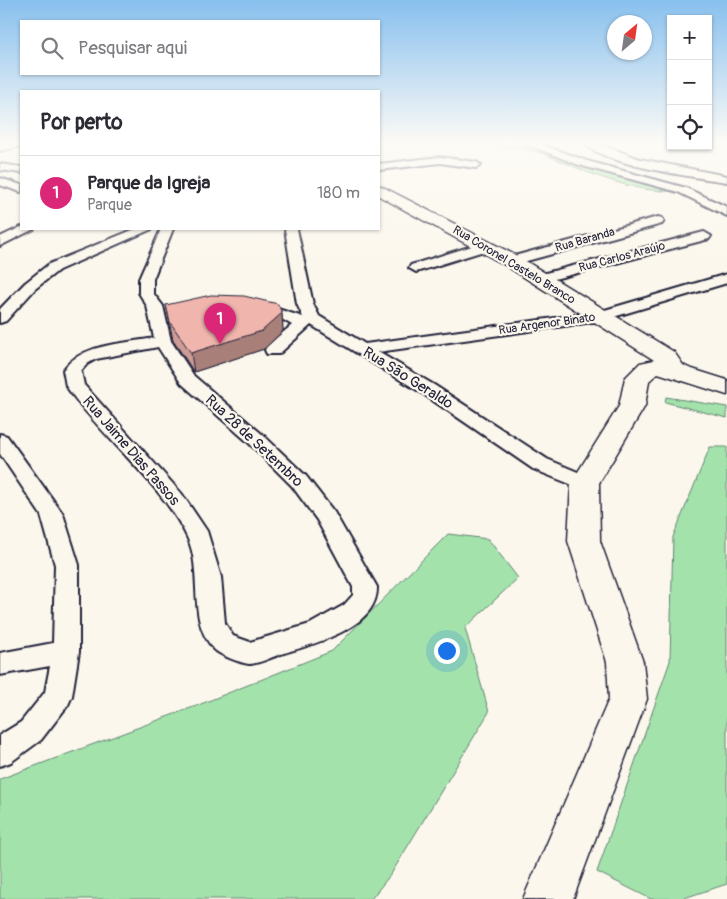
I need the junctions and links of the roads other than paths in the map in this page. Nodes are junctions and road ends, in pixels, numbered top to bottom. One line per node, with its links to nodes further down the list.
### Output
1 (667, 186): 3 (street)
2 (380, 191): 11 (main road, Rua Coronel Castelo Branco)
3 (727, 212)
4 (658, 221): 12 (street, Rua Baranda)
5 (26, 230): 10 (street)
6 (144, 230): 18 (street)
7 (167, 230): 20 (street, Rua 28 de Setembro)
8 (291, 230): 19 (street)
9 (704, 236): 15 (street, Rua Carlos Araújo)
10 (0, 242)
11 (485, 246): 12 (main road, Rua Coronel Castelo Branco); 13 (street)
12 (512, 261): 15 (main road, Rua Coronel Castelo Branco)
13 (416, 268)
14 (727, 278): 17 (street, Rua Argenor Binato)
15 (539, 279): 17 (main road, Rua Coronel Castelo Branco)
16 (240, 306): 19 (street, Rua São Geraldo)
17 (600, 316): 21 (street, Rua Argenor Binato); 23 (main road, Rua Coronel Castelo Branco)
18 (0, 318)
19 (307, 322): 21 (street, Rua São Geraldo); 22 (street)
20 (163, 340): 27 (street, Rua Jaime Dias Passos); 27 (street, Rua 28 de Setembro)
21 (362, 349): 26 (street, Rua São Geraldo)
22 (273, 350)
23 (659, 377): 24 (main road); 26 (main road)
24 (727, 389)
25 (0, 440): 28 (street)
26 (585, 483): 31 (main road)
27 (212, 625)
28 (66, 652): 29 (street); 30 (street)
29 (0, 664)
30 (0, 752)
31 (547, 899)

